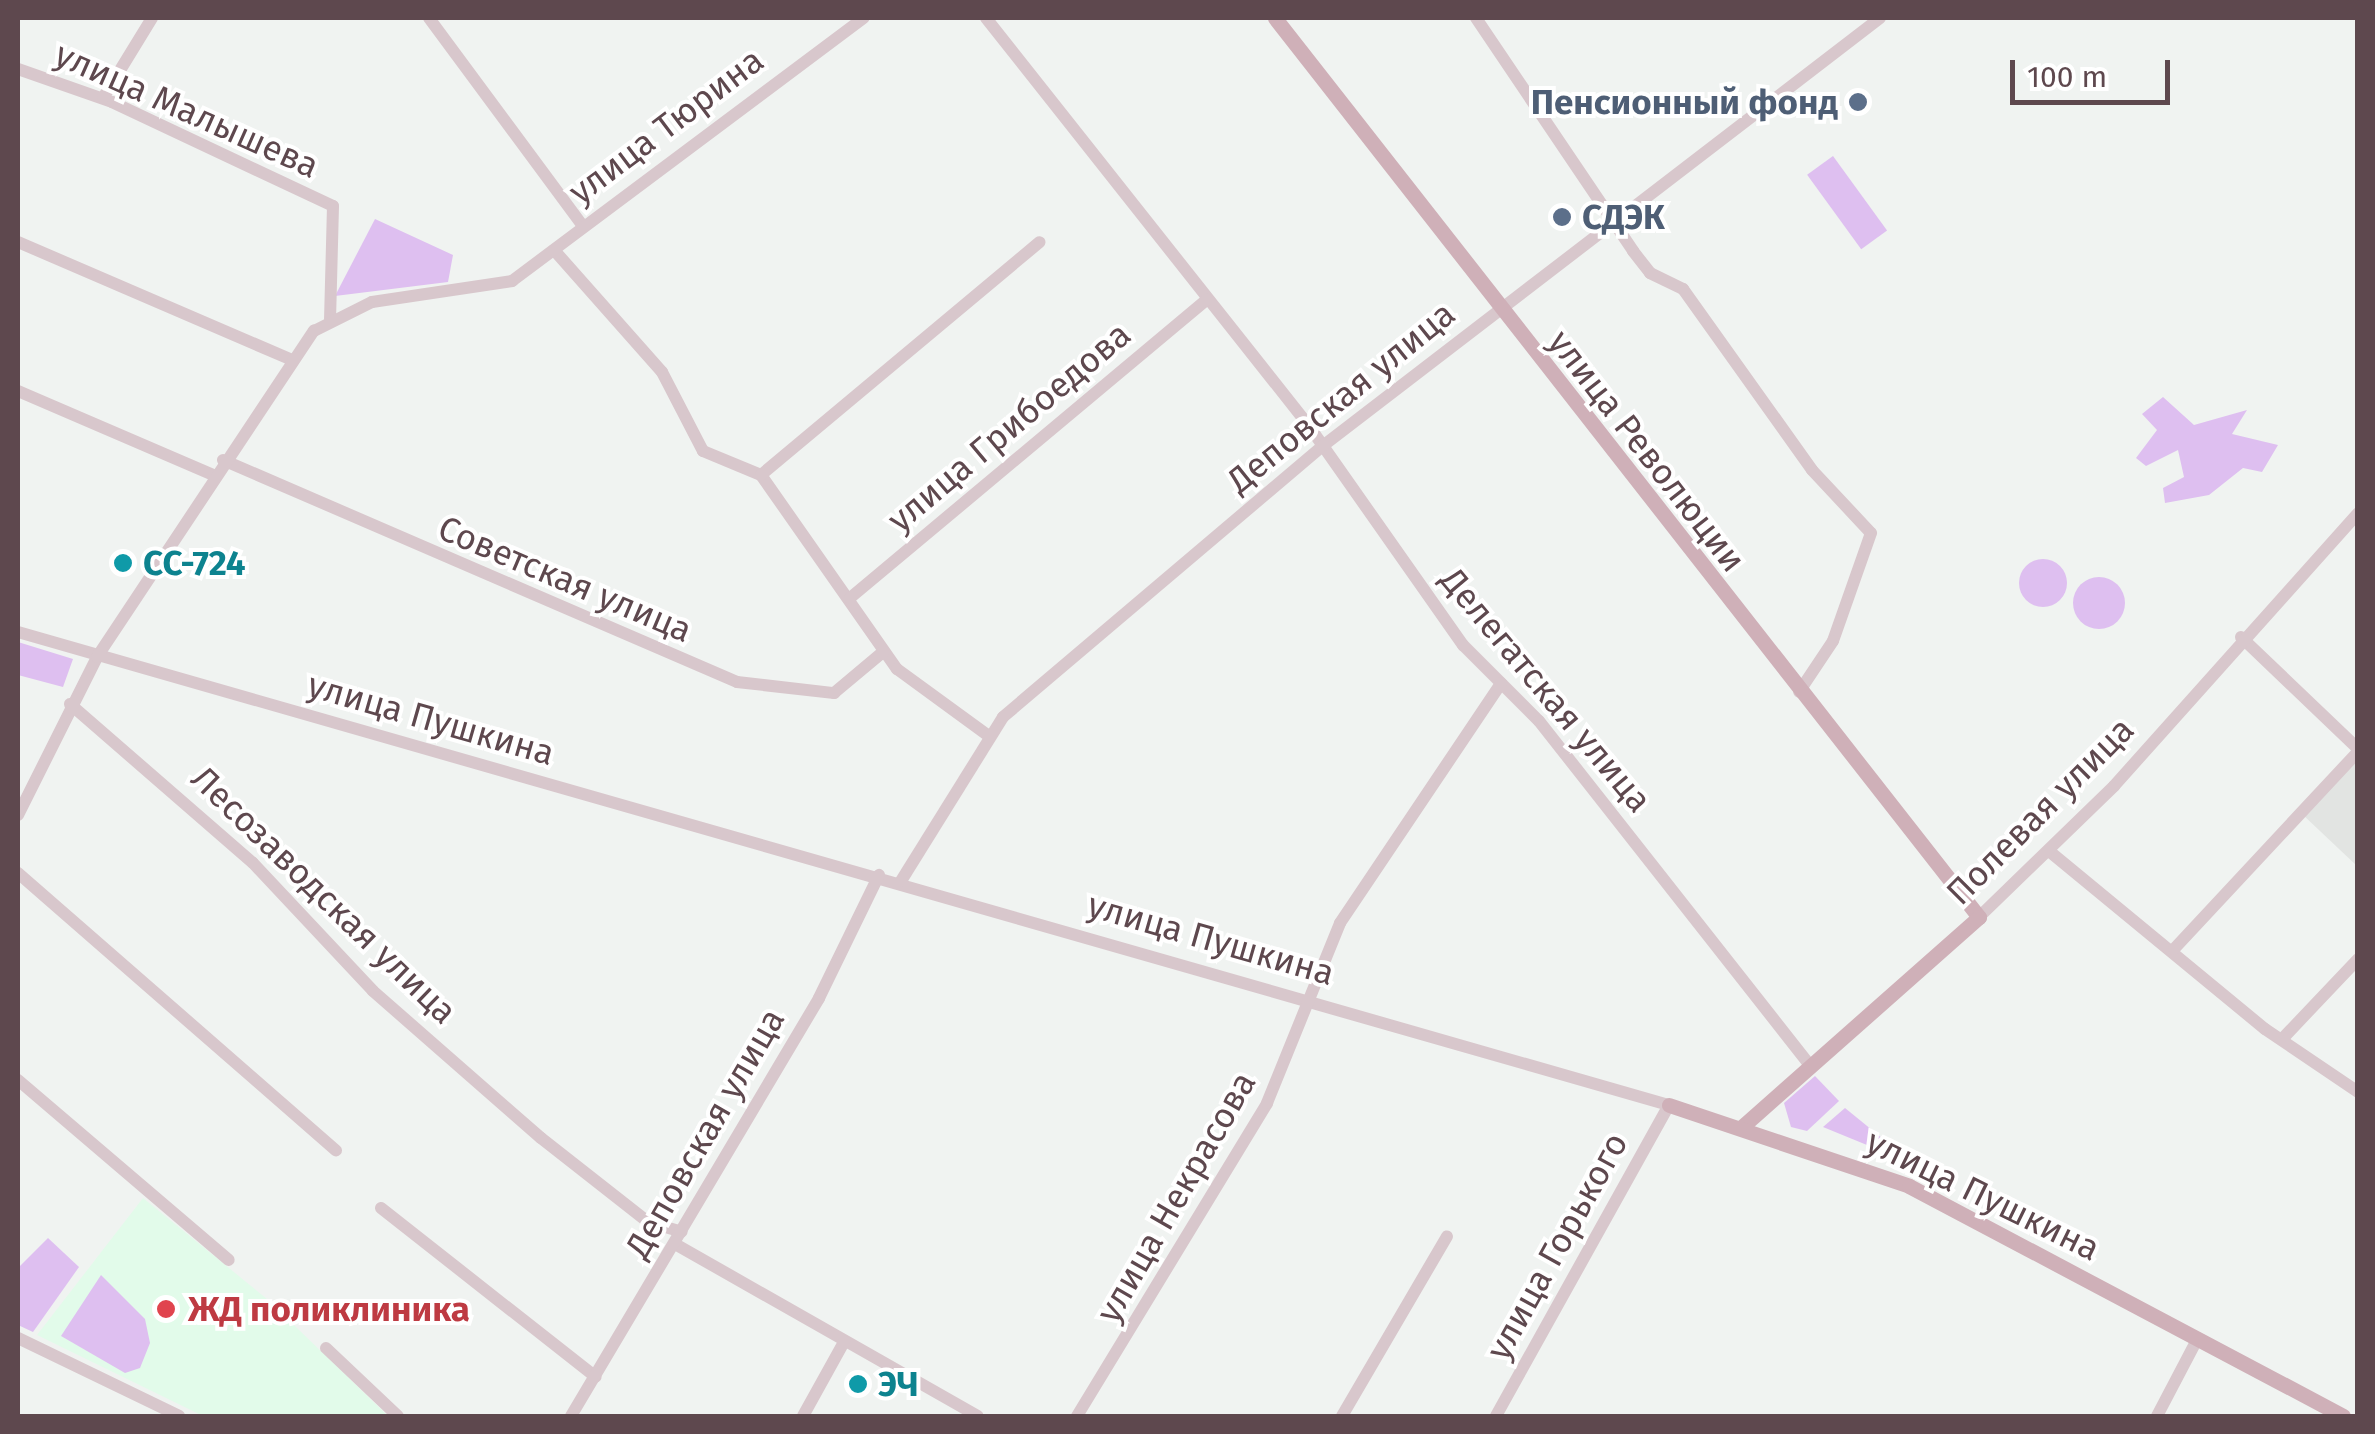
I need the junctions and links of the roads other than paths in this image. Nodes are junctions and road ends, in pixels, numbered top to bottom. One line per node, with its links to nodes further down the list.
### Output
1 (152, 18): 9 (street)
2 (864, 18): 11 (street, улица Тюрина)
3 (986, 18): 15 (street, Делегатская улица)
4 (1275, 18): 16 (main road, улица Революции)
5 (1476, 18): 10 (street)
6 (1880, 18): 10 (street, Деповская улица)
7 (436, 20): 11 (street)
8 (18, 69): 9 (street, улица Малышева)
9 (103, 98): 17 (street, улица Малышева)
10 (1615, 220): 16 (street, Деповская улица); 31 (street)
11 (583, 226): 14 (street, улица Тюрина)
12 (18, 242): 18 (street)
13 (1040, 242): 22 (street)
14 (554, 250): 17 (street, улица Тюрина); 22 (street, улица Тюрина)
15 (1207, 300): 20 (street, Делегатская улица); 25 (street, улица Грибоедова)
16 (1498, 310): 20 (street, Деповская улица); 31 (main road, улица Революции)
17 (330, 318): 18 (street)
18 (290, 359): 21 (street)
19 (18, 391): 23 (street)
20 (1324, 445): 30 (street, Делегатская улица); 33 (street, Деповская улица)
21 (223, 460): 23 (street); 28 (street, Советская улица)
22 (761, 475): 25 (street)
23 (213, 476): 29 (street)
24 (2358, 513): 27 (street, Полевая улица)
25 (850, 598): 28 (street)
26 (18, 632): 29 (street, улица Пушкина)
27 (2241, 638): 34 (street); 36 (street, Полевая улица)
28 (884, 652): 33 (street)
29 (97, 657): 32 (street); 38 (street, улица Пушкина)
30 (1500, 683): 43 (street, улица Некрасова); 45 (street, Делегатская улица)
31 (1799, 692): 40 (main road, улица Революции)
32 (70, 704): 35 (street); 53 (street, Лесозаводская улица)
33 (986, 734): 39 (street, Деповская улица)
34 (2358, 751): 41 (street)
35 (18, 815)
36 (2049, 851): 40 (street, Полевая улица); 41 (street)
37 (18, 873): 50 (street)
38 (880, 875): 39 (street, улица Пушкина); 53 (street, Деповская улица)
39 (902, 881): 43 (street, улица Пушкина)
40 (1979, 917): 45 (main road, Полевая улица)
41 (2174, 949): 44 (street)
42 (2358, 959): 44 (street)
43 (1316, 1001): 48 (street, улица Пушкина); 65 (street, улица Некрасова)
44 (2285, 1036): 47 (street)
45 (1810, 1065): 49 (main road, Полевая улица)
46 (18, 1080): 54 (street)
47 (2358, 1092)
48 (1669, 1105): 49 (main road, улица Пушкина); 67 (street, улица Горького)
49 (1742, 1126): 56 (main road, улица Пушкина)
50 (336, 1150)
51 (381, 1208): 59 (street)
52 (1447, 1236): 66 (street)
53 (678, 1238): 57 (street, Лесозаводская улица); 59 (street, Деповская улица)
54 (229, 1260)
55 (18, 1338): 60 (street)
56 (2198, 1338): 68 (street); 69 (main road, улица Пушкина)
57 (844, 1342): 63 (street); 64 (street, Лесозаводская улица)
58 (326, 1348): 61 (street)
59 (596, 1376): 62 (street, Деповская улица)
60 (180, 1416)
61 (398, 1416)
62 (571, 1416)
63 (802, 1416)
64 (978, 1416)
65 (1076, 1416)
66 (1342, 1416)
67 (1496, 1416)
68 (2157, 1416)
69 (2344, 1416)

